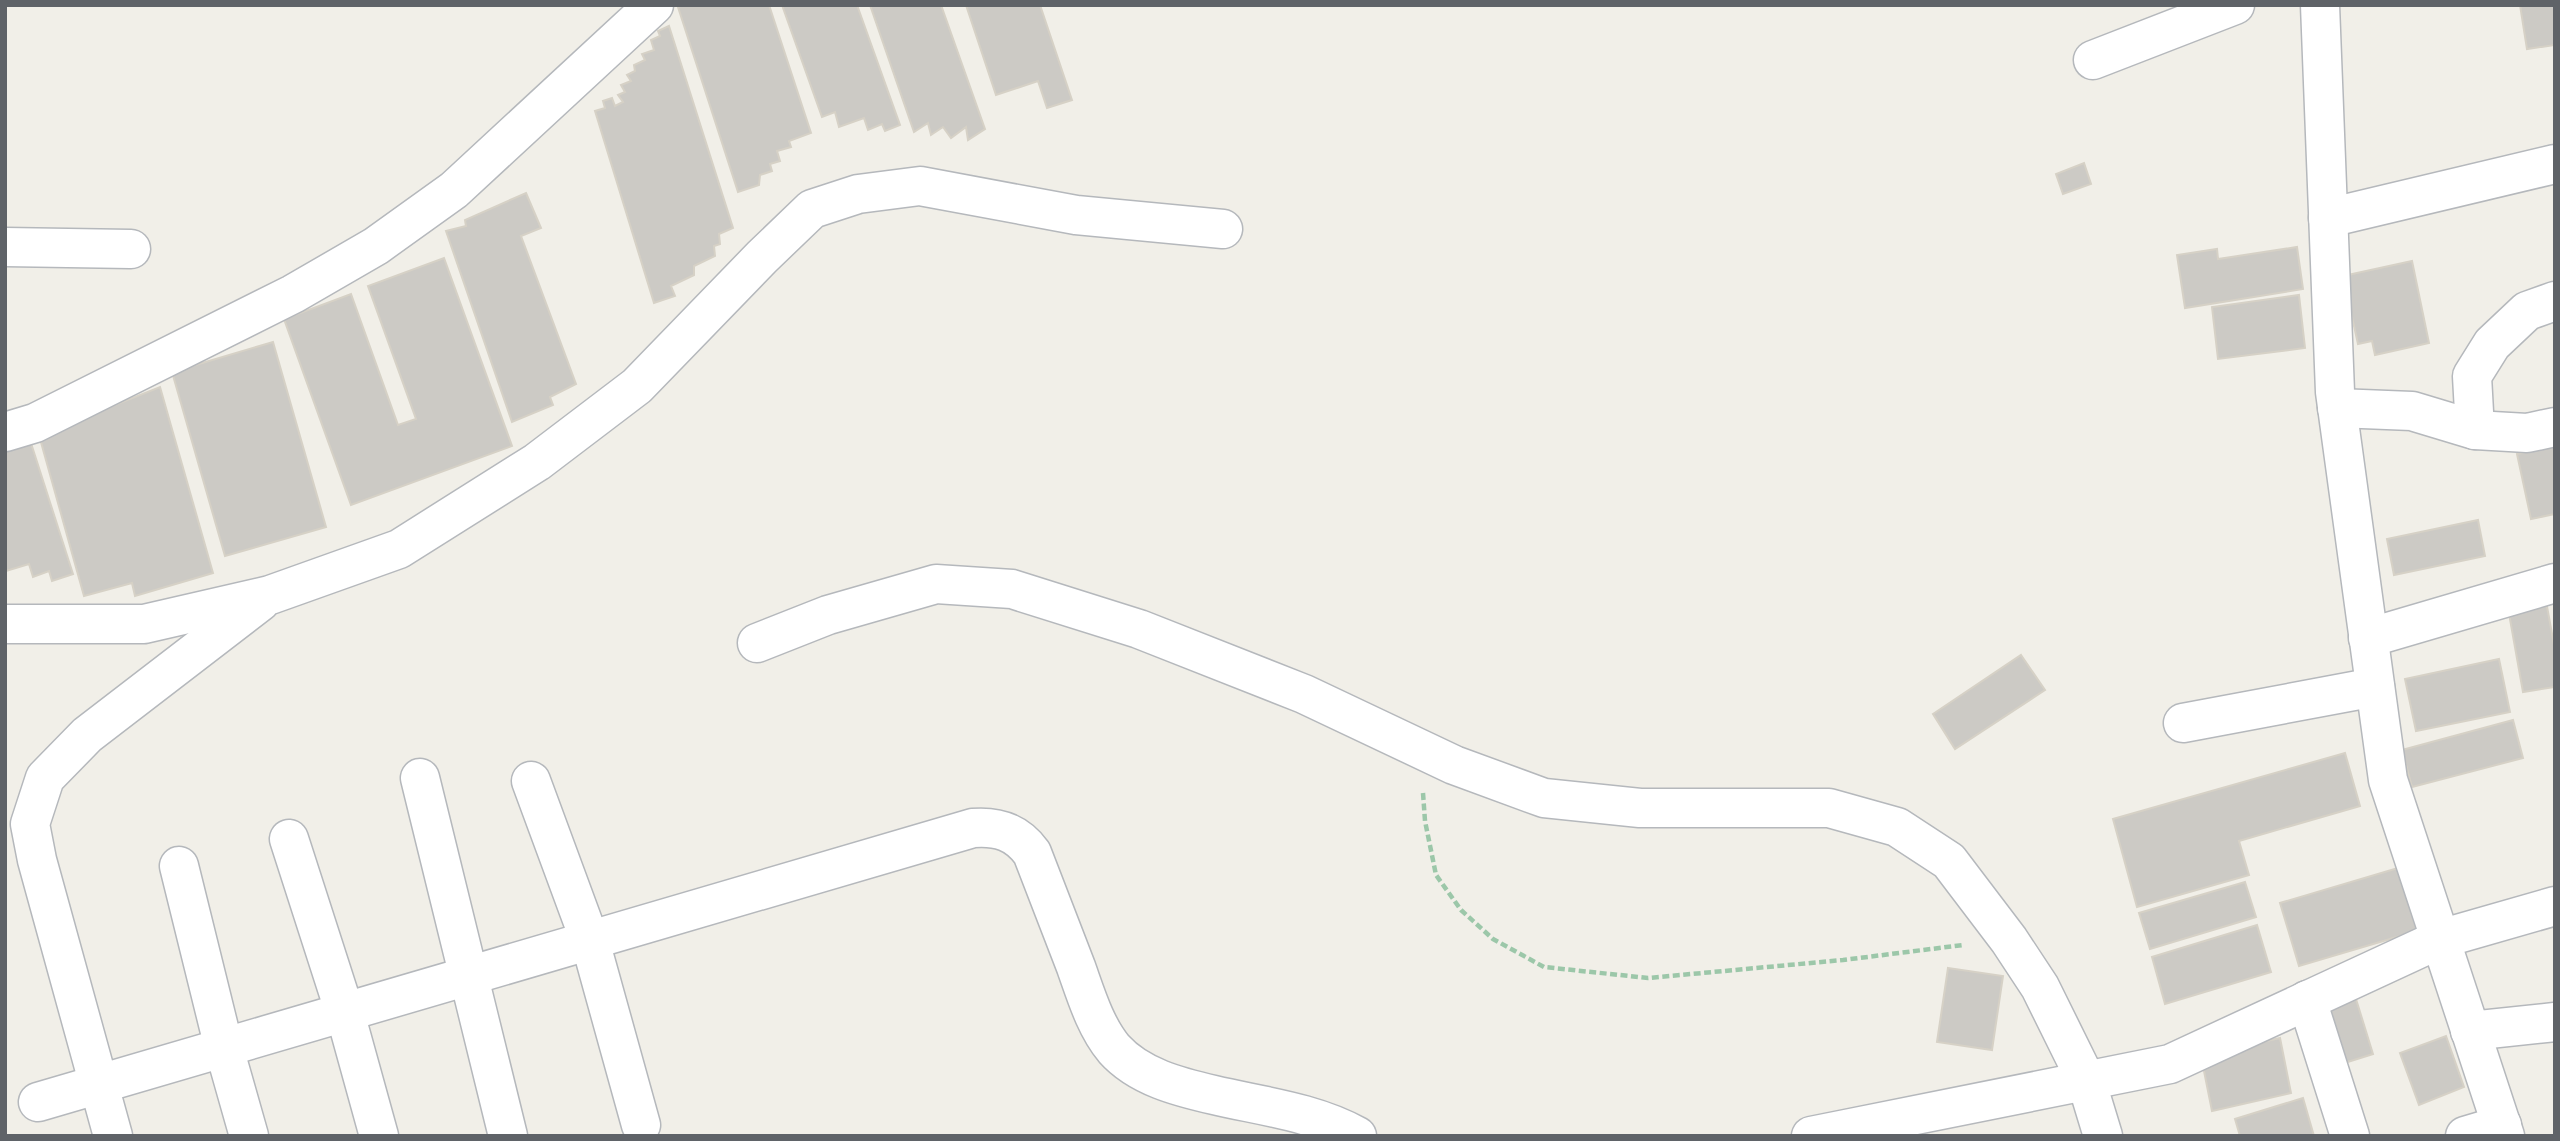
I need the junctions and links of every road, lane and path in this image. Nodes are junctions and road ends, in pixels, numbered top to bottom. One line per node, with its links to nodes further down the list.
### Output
1 (654, 5): 14 (street)
2 (2235, 5): 4 (street)
3 (2324, 6): 6 (street)
4 (2092, 60)
5 (2555, 164): 6 (street)
6 (2328, 218): 11 (street)
7 (1223, 229): 16 (street)
8 (5, 247): 9 (street)
9 (131, 249)
10 (2555, 301): 13 (street)
11 (2337, 408): 13 (street); 18 (street)
12 (2555, 427): 13 (street)
13 (2475, 430)
14 (5, 432)
15 (2555, 583): 18 (street)
16 (270, 595): 17 (street); 38 (street)
17 (5, 624)
18 (2368, 638): 20 (street)
19 (757, 643): 22 (street)
20 (2375, 687): 21 (street); 28 (street)
21 (2183, 723)
22 (1418, 748): 29 (street); 29 (path)
23 (420, 778): 31 (street)
24 (531, 781): 30 (street)
25 (289, 839): 33 (street)
26 (179, 866): 36 (street)
27 (2555, 905): 28 (street)
28 (2441, 939): 32 (street); 35 (street)
29 (2009, 940): 37 (street)
30 (590, 941): 31 (street); 40 (street); 47 (street)
31 (468, 976): 33 (street); 46 (street)
32 (2307, 1000): 37 (street); 50 (street)
33 (345, 1013): 36 (street); 45 (street)
34 (2555, 1022): 35 (street)
35 (2470, 1031): 41 (street)
36 (224, 1048): 38 (street); 44 (street)
37 (2086, 1080): 42 (street); 49 (street)
38 (99, 1085): 39 (street); 43 (street)
39 (38, 1102)
40 (641, 1125)
41 (2503, 1130): 51 (street)
42 (1852, 1132): 48 (street)
43 (113, 1136)
44 (249, 1136)
45 (379, 1136)
46 (508, 1136)
47 (1357, 1136)
48 (1811, 1136)
49 (2103, 1136)
50 (2350, 1136)
51 (2465, 1136)

